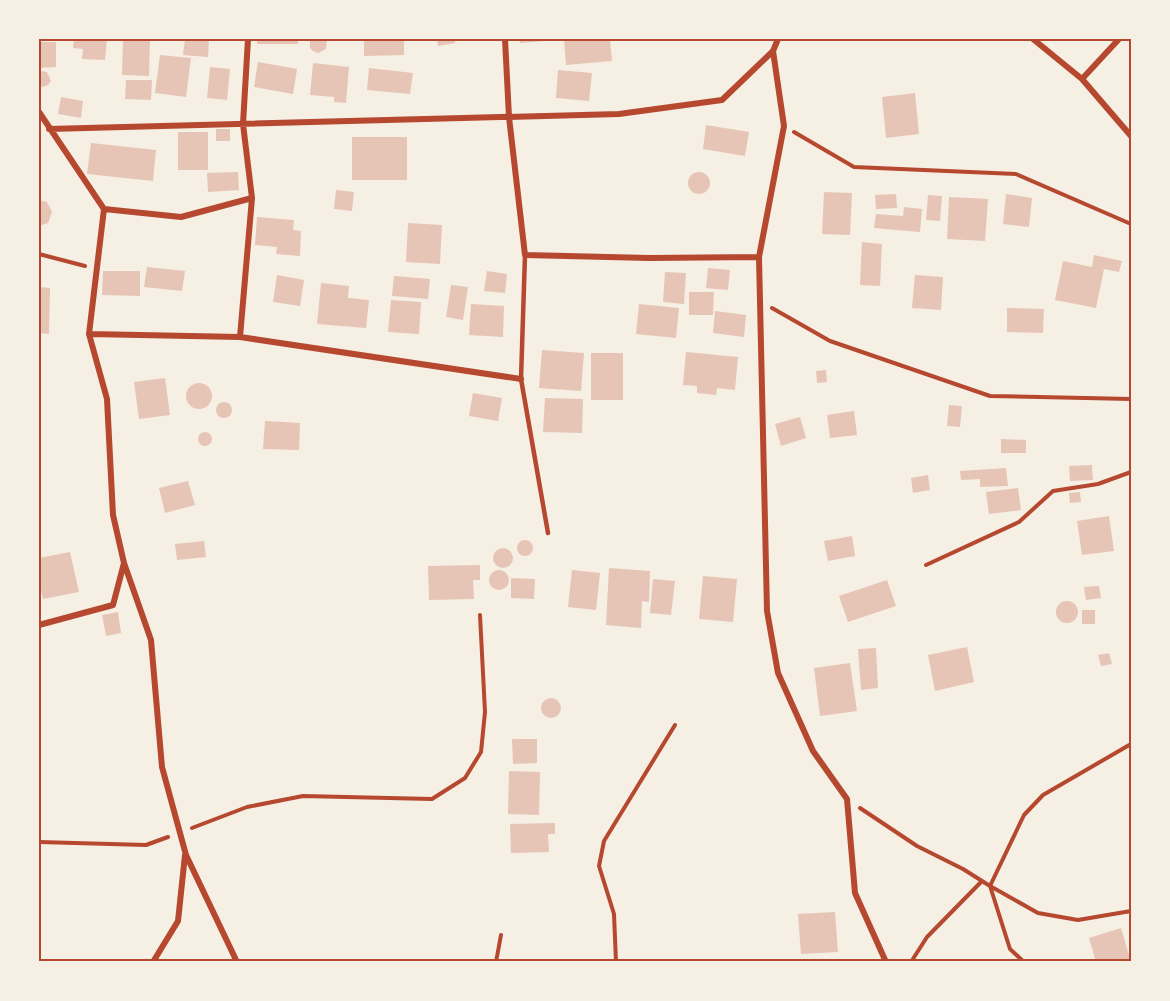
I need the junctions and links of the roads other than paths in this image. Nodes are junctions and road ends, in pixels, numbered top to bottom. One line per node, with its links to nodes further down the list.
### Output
1 (248, 39): 10 (street)
2 (505, 39): 9 (street)
3 (778, 39): 6 (street)
4 (1034, 39): 7 (street)
5 (1119, 39): 7 (street)
6 (773, 51): 9 (street); 16 (street)
7 (1082, 80): 12 (street)
8 (39, 112): 11 (street)
9 (509, 117): 10 (street); 15 (street)
10 (243, 124): 11 (street); 13 (street)
11 (49, 129): 14 (street)
12 (1131, 136)
13 (252, 198): 14 (street); 18 (street)
14 (104, 209): 17 (street)
15 (525, 255): 16 (street); 19 (lane)
16 (759, 257): 26 (street)
17 (89, 334): 18 (street); 21 (street)
18 (240, 337): 19 (street)
19 (521, 379): 20 (lane)
20 (548, 533)
21 (124, 563): 22 (street); 23 (street)
22 (39, 625)
23 (186, 855): 24 (street); 25 (street)
24 (153, 962)
25 (237, 962)
26 (886, 962)

